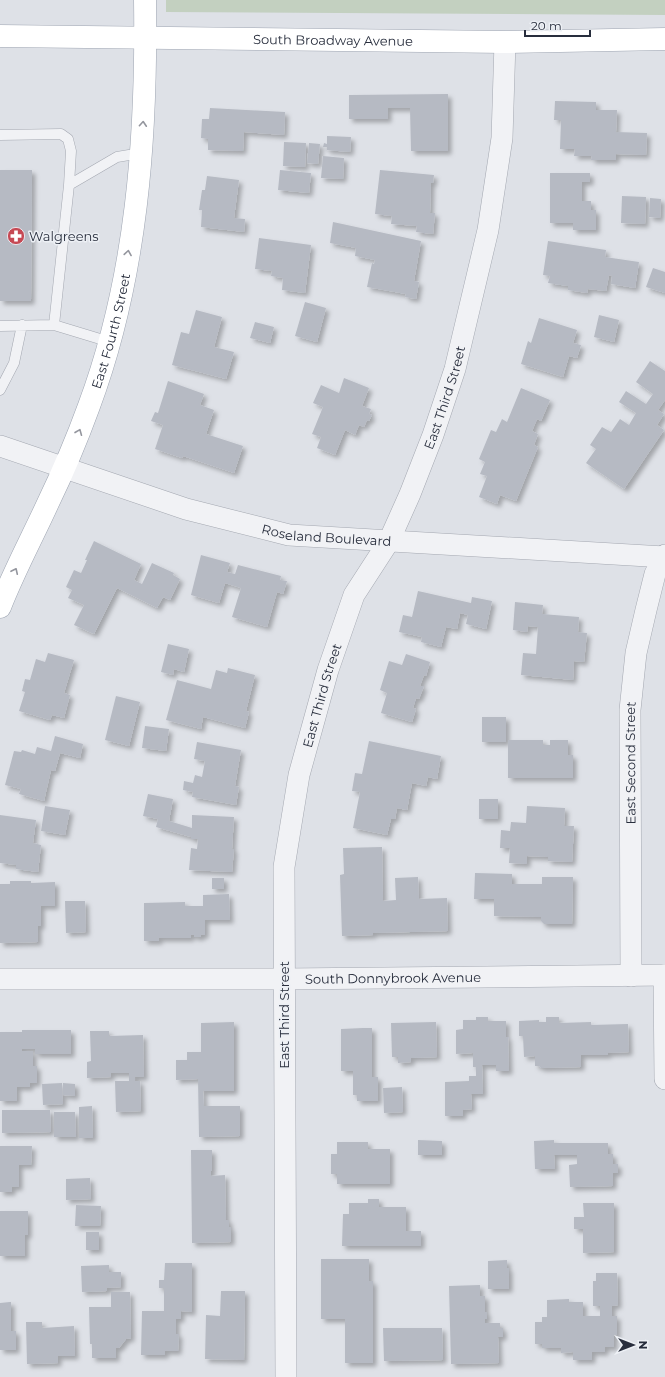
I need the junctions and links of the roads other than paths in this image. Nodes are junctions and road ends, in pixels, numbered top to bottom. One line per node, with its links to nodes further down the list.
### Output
1 (145, 0): 3 (main road, East Fourth Street)
2 (0, 36): 3 (main road, South Broadway Avenue)
3 (146, 37): 5 (main road, South Broadway Avenue); 7 (main road, East Fourth Street, one-way to 3)
4 (665, 40): 5 (main road, South Broadway Avenue)
5 (504, 42): 16 (street, East Third Street)
6 (0, 135): 8 (lane)
7 (141, 153): 8 (lane); 12 (main road, East Fourth Street, one-way to 7)
8 (69, 185): 11 (lane)
9 (0, 326): 10 (lane)
10 (22, 326): 11 (lane); 13 (lane)
11 (54, 326): 12 (lane)
12 (110, 342): 15 (main road, East Fourth Street, one-way to 12)
13 (0, 390)
14 (0, 446): 15 (street, Roseland Boulevard)
15 (64, 468): 16 (street, Roseland Boulevard); 18 (main road, East Fourth Street, one-way to 15)
16 (389, 541): 17 (street, Roseland Boulevard); 21 (street, East Third Street)
17 (665, 556): 20 (street, East Second Street)
18 (0, 607)
19 (665, 975): 20 (street, South Donnybrook Avenue); 23 (street)
20 (631, 976): 21 (street, South Donnybrook Avenue)
21 (284, 979): 22 (street, South Donnybrook Avenue); 24 (street, East Third Street)
22 (0, 980)
23 (665, 1079)
24 (286, 1377)

